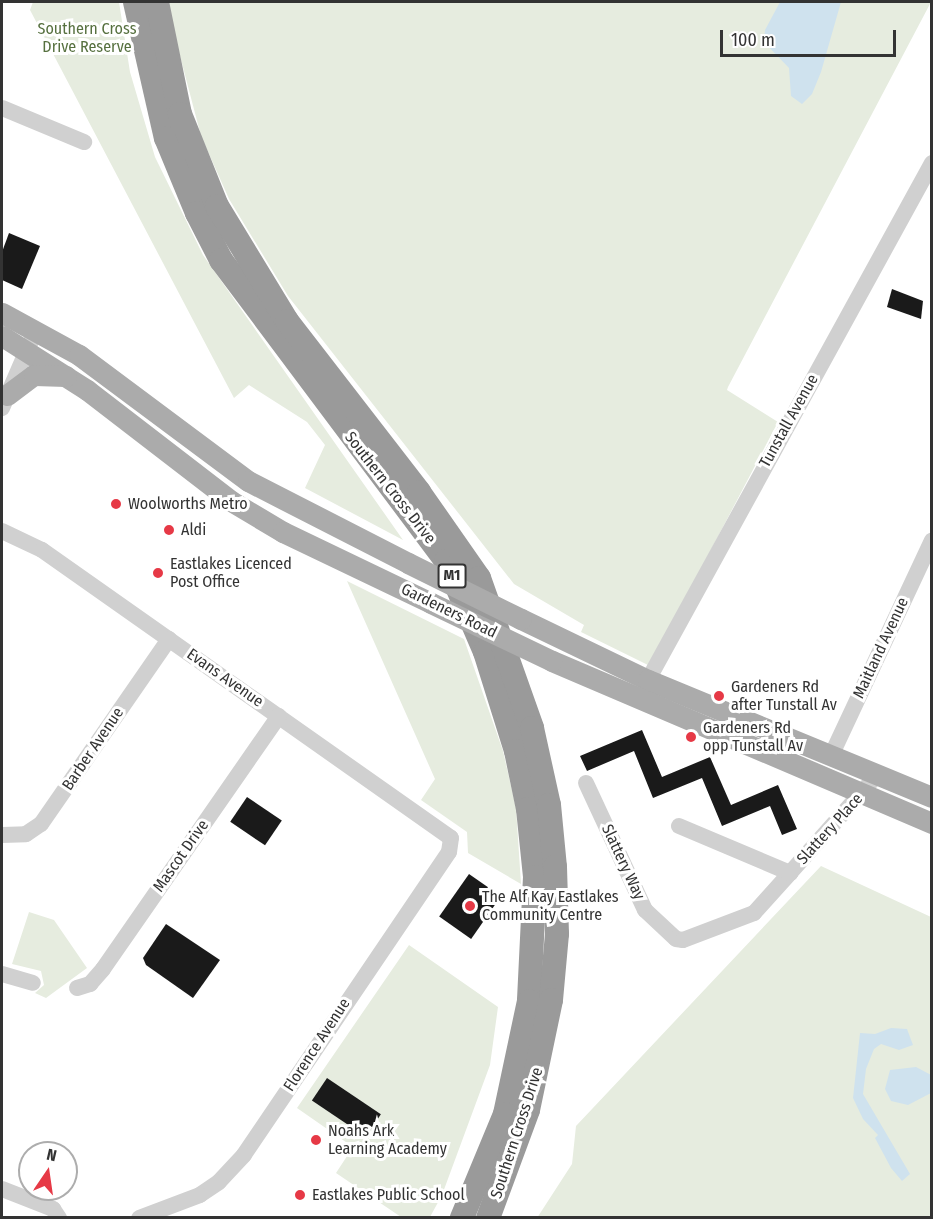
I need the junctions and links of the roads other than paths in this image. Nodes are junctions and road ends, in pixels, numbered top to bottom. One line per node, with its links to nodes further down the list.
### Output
1 (135, 2): 33 (highway, Southern Cross Drive / M1)
2 (157, 2): 34 (highway, Southern Cross Drive / M1)
3 (2, 108): 4 (street)
4 (84, 142)
5 (931, 164): 15 (street, Tunstall Avenue)
6 (2, 313): 7 (main road, Gardeners Road)
7 (37, 329): 9 (street); 15 (main road, Gardeners Road, bridge)
8 (2, 336): 9 (main road, Gardeners Road)
9 (27, 350): 10 (main road, Gardeners Road); 11 (street)
10 (67, 376): 11 (main road); 20 (main road, Gardeners Road, bridge)
11 (4, 402)
12 (2, 531): 14 (street, Evans Avenue)
13 (932, 540): 17 (street, Maitland Avenue)
14 (169, 639): 16 (street, Evans Avenue); 25 (street, Barber Avenue)
15 (648, 680): 17 (main road, Gardeners Road)
16 (279, 716): 24 (street, Evans Avenue); 29 (street, Mascot Drive)
17 (831, 756): 18 (main road, Gardeners Road)
18 (877, 775): 20 (street, Slattery Place); 21 (main road, Gardeners Road)
19 (586, 783): 26 (street, Slattery Way)
20 (862, 794): 22 (main road, Gardeners Road); 26 (street, Slattery Place)
21 (932, 797)
22 (932, 823)
23 (679, 826): 26 (street, Slattery Place)
24 (445, 831): 32 (street, Florence Avenue)
25 (2, 835)
26 (790, 873)
27 (2, 974): 28 (street)
28 (33, 982)
29 (77, 988)
30 (2, 1188): 31 (street)
31 (59, 1218)
32 (139, 1218)
33 (462, 1218)
34 (488, 1218)

